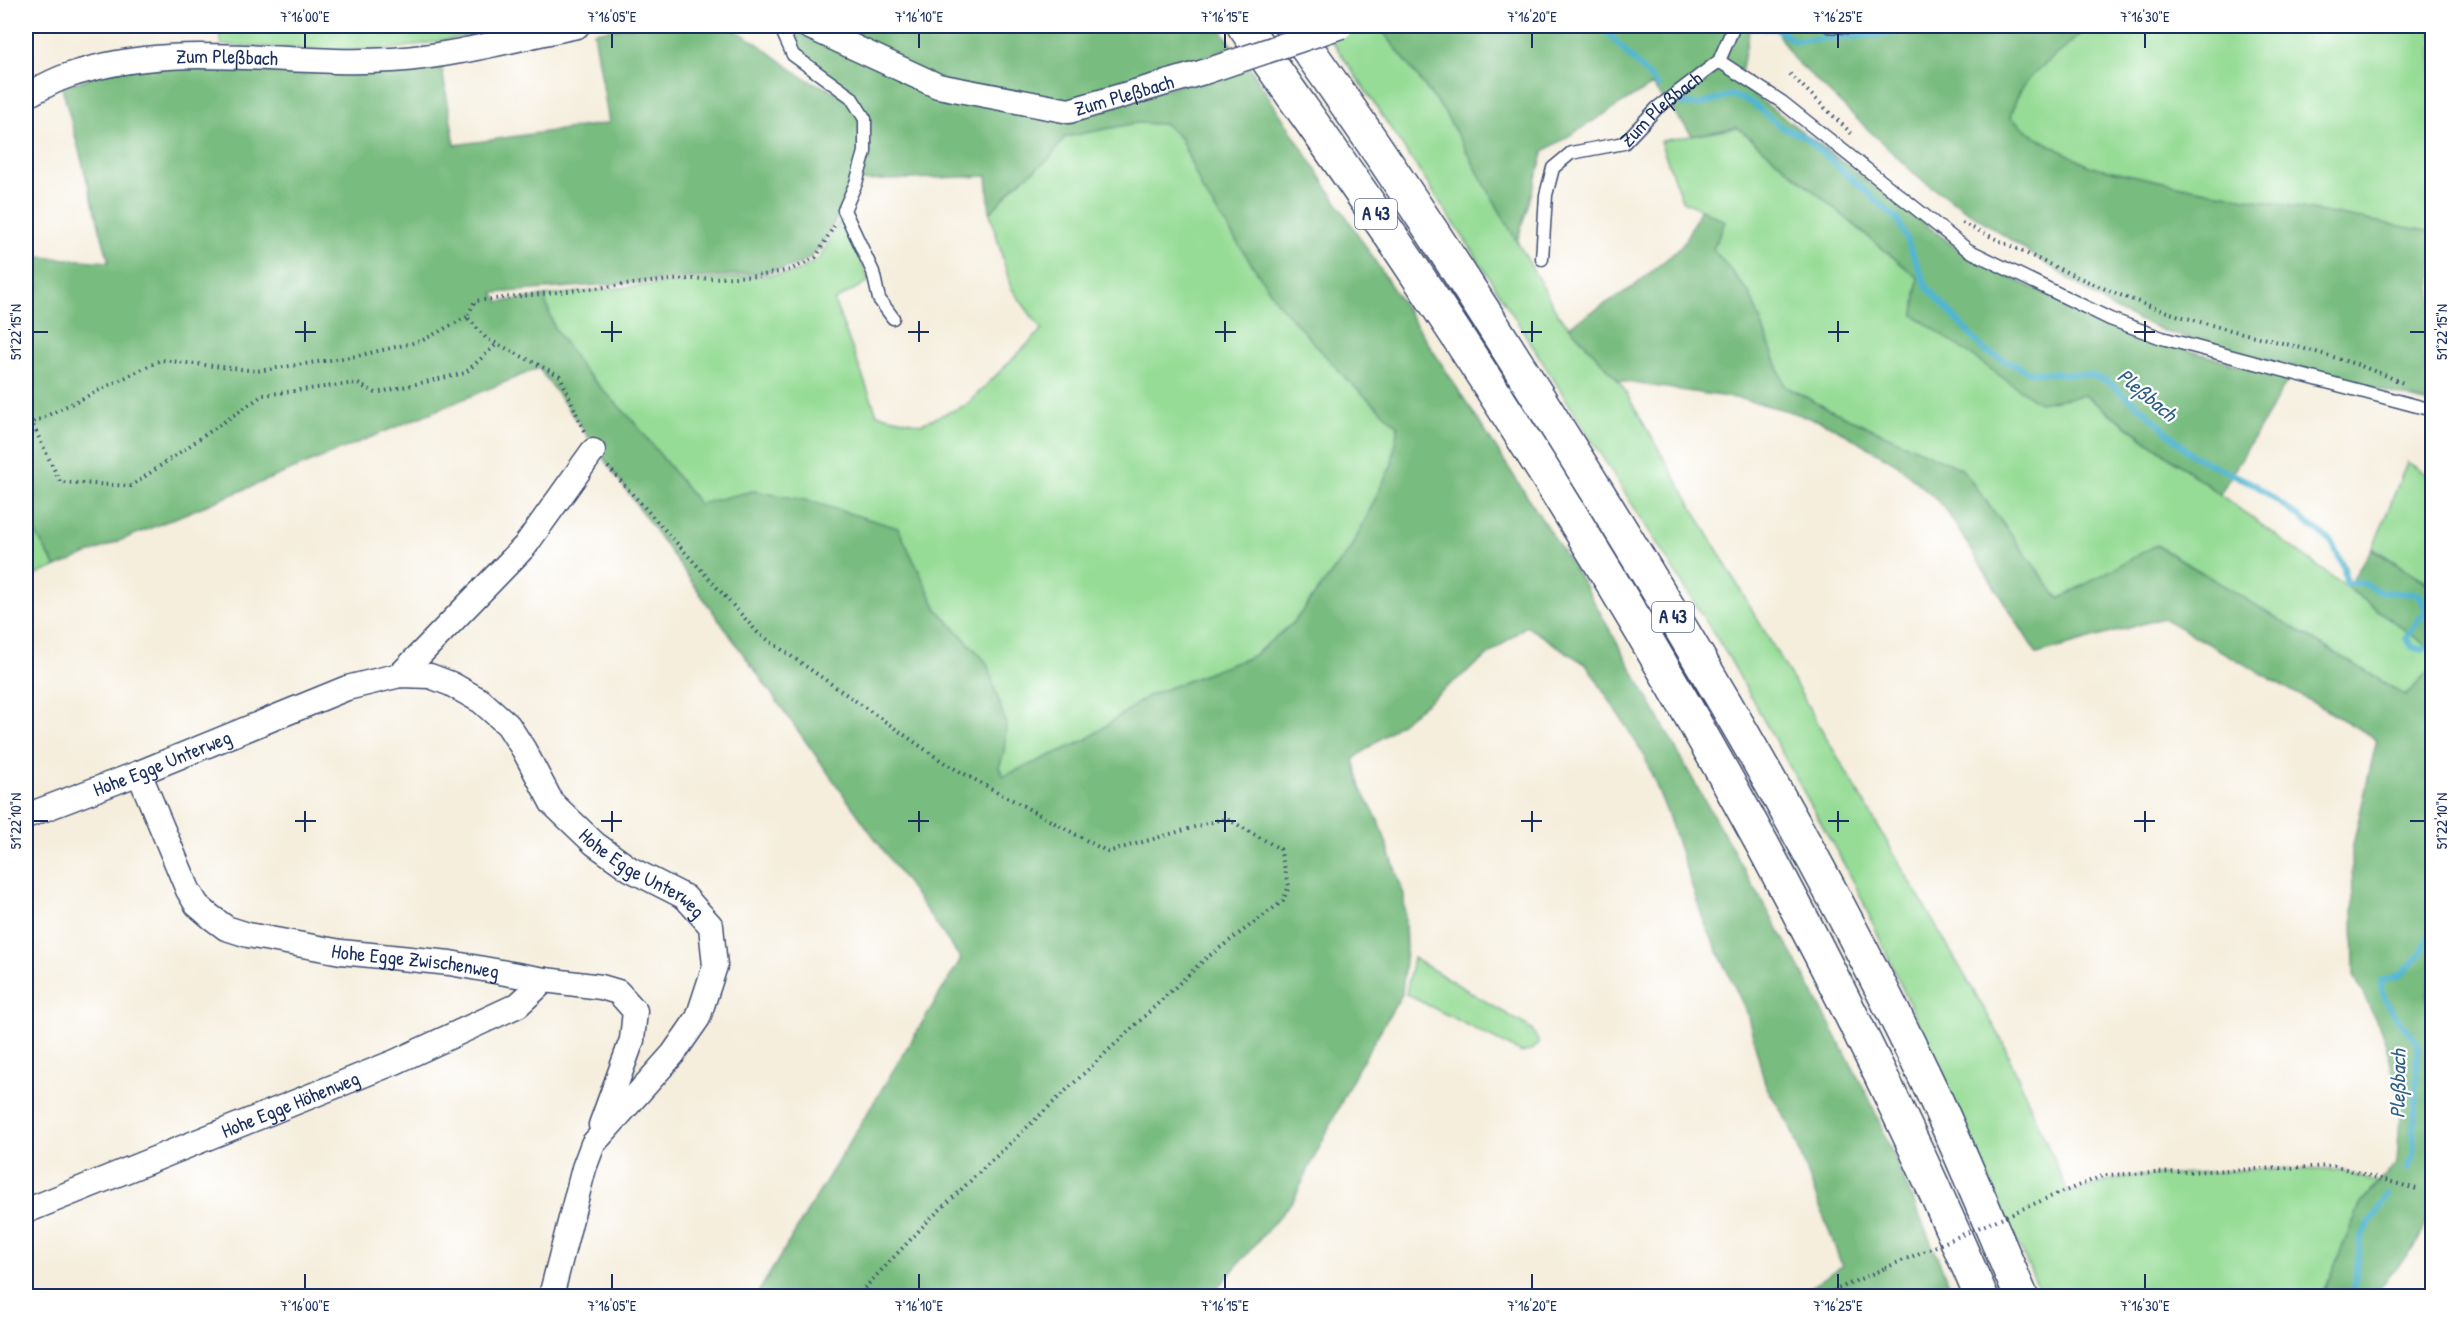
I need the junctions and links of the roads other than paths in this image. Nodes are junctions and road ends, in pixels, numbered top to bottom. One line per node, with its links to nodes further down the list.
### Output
1 (577, 26): 11 (street, Zum Pleßbach)
2 (780, 26): 13 (lane)
3 (808, 26): 6 (street, Zum Pleßbach, bridge)
4 (1244, 26): 23 (highway, A 43)
5 (1292, 26): 24 (highway, A 43)
6 (1341, 26)
7 (1734, 26): 10 (lane, Zum Pleßbach)
8 (1830, 26): 9 (lane)
9 (1903, 26)
10 (1719, 61): 12 (lane, Zum Pleßbach); 14 (lane)
11 (26, 96)
12 (1542, 259)
13 (893, 318)
14 (2433, 410)
15 (593, 451): 16 (street)
16 (400, 675): 17 (street, Hohe Egge Unterweg); 20 (street, Hohe Egge Unterweg)
17 (139, 773): 18 (street, Hohe Egge Unterweg); 19 (street, Hohe Egge Zwischenweg)
18 (26, 816)
19 (544, 980): 20 (street, Hohe Egge Zwischenweg); 21 (street, Hohe Egge Höhenweg)
20 (593, 1144): 22 (street, Hohe Egge Unterweg)
21 (26, 1211)
22 (551, 1296)
23 (1981, 1296)
24 (2021, 1296)

